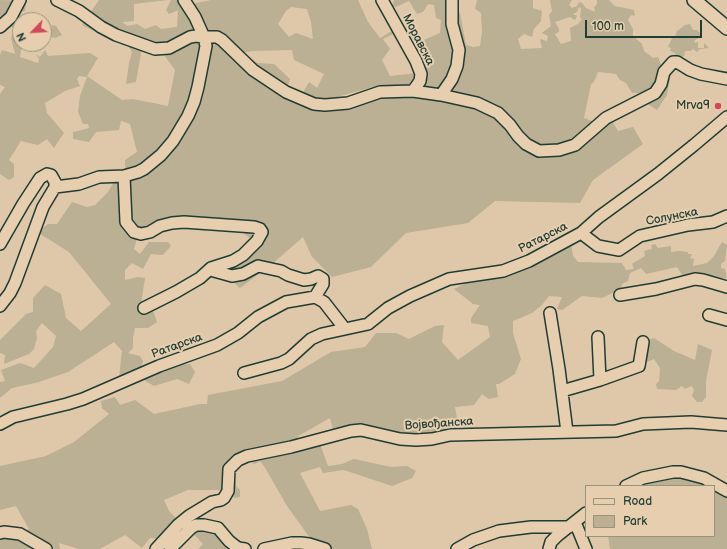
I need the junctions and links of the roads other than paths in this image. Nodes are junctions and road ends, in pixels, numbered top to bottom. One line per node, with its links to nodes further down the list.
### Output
1 (20, 0): 7 (street)
2 (57, 0): 9 (street)
3 (184, 0): 9 (street)
4 (382, 0): 11 (street, Моравска)
5 (452, 0): 12 (street)
6 (694, 0): 8 (main road)
7 (0, 27)
8 (727, 28)
9 (204, 37): 11 (street); 14 (street)
10 (727, 79): 12 (street)
11 (413, 91): 12 (street)
12 (441, 95)
13 (727, 117): 17 (street, Ратарска)
14 (124, 176): 15 (street); 19 (street)
15 (55, 187): 18 (street); 23 (street)
16 (727, 216): 17 (street, Солунска)
17 (581, 233): 28 (street, Ратарска)
18 (0, 244)
19 (211, 268): 22 (street); 24 (street)
20 (727, 287): 21 (street)
21 (620, 295)
22 (315, 297): 28 (street); 34 (street, Ратарска)
23 (0, 306)
24 (144, 308)
25 (550, 313): 33 (street)
26 (709, 315): 27 (street)
27 (727, 320)
28 (345, 329): 31 (street, Ратарска)
29 (598, 337): 32 (street)
30 (643, 342): 32 (street)
31 (244, 373)
32 (600, 380): 33 (street)
33 (562, 391): 36 (street)
34 (0, 424)
35 (727, 425): 36 (street, Војвођанска)
36 (567, 432): 43 (street, Војвођанска)
37 (628, 485): 38 (street)
38 (727, 491)
39 (585, 514): 40 (street)
40 (572, 525): 48 (street); 49 (street); 50 (street)
41 (0, 533): 42 (street)
42 (46, 549)
43 (156, 549)
44 (170, 549): 45 (street)
45 (245, 549)
46 (264, 549): 47 (street)
47 (325, 549)
48 (457, 549)
49 (549, 549)
50 (586, 549)

